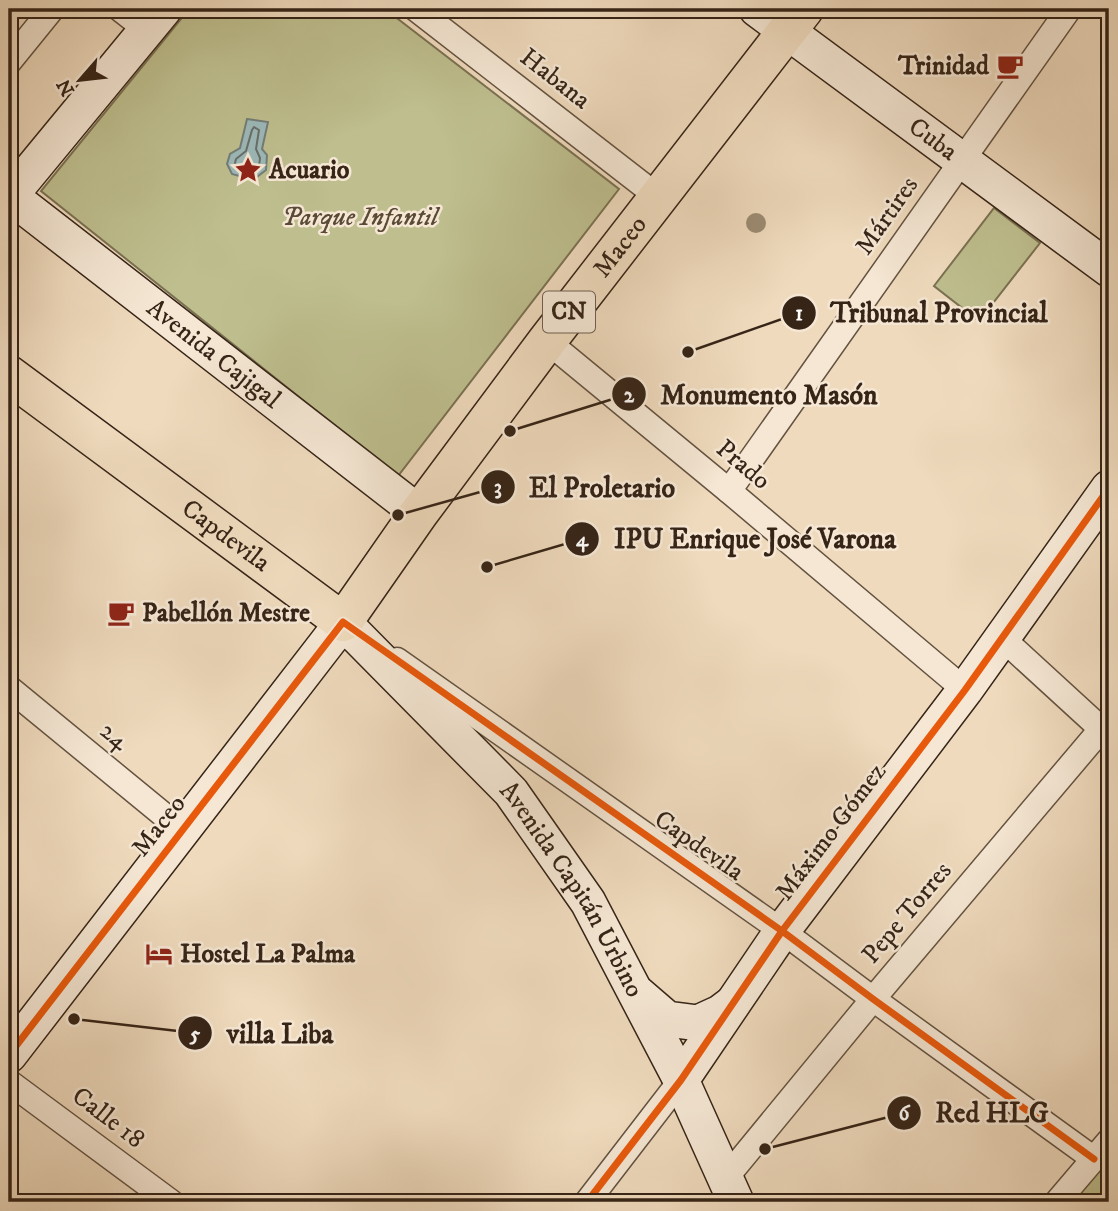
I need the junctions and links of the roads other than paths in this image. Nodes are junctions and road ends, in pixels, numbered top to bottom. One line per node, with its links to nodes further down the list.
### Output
1 (52, 9): 7 (street)
2 (416, 9): 10 (street, Habana)
3 (757, 9): 6 (street, Cuba)
4 (1069, 9): 8 (street, Mártires)
5 (142, 17): 9 (street)
6 (796, 20): 8 (street, Cuba); 10 (main road, Maceo / CN)
7 (9, 62)
8 (963, 160): 11 (street, Cuba); 15 (street, Mártires)
9 (9, 196): 16 (street, Avenida Cajigal)
10 (657, 196): 12 (main road, Maceo / CN)
11 (1109, 269)
12 (547, 341): 15 (street, Prado); 16 (main road, Maceo / CN)
13 (9, 375): 17 (main road, Capdevila)
14 (1109, 488): 18 (street, Máximo Gómez)
15 (729, 491): 20 (street, Prado)
16 (419, 513): 17 (main road, Maceo / CN)
17 (343, 622): 22 (street, Maceo); 23 (street, Capdevila); 24 (street, Avenida Capitán Urbino)
18 (1002, 638): 20 (street, Máximo Gómez); 21 (street)
19 (9, 688): 22 (street, 24)
20 (965, 690): 23 (street, Máximo Gómez)
21 (1107, 729): 25 (street, Pepe Torres)
22 (183, 830): 27 (street, Maceo)
23 (782, 931): 25 (street, Capdevila); 26 (street, Máximo Gómez)
24 (635, 992): 26 (street); 28 (street, Avenida Capitán Urbino)
25 (873, 999): 30 (street, Capdevila); 31 (street, Pepe Torres)
26 (733, 1003): 28 (street, Máximo Gómez)
27 (9, 1055)
28 (681, 1080): 31 (street, Avenida Capitán Urbino); 33 (street, Máximo Gómez)
29 (9, 1082): 32 (street, Calle 18)
30 (1102, 1150): 34 (street)
31 (731, 1191)
32 (171, 1202)
33 (587, 1202)
34 (1057, 1202)

